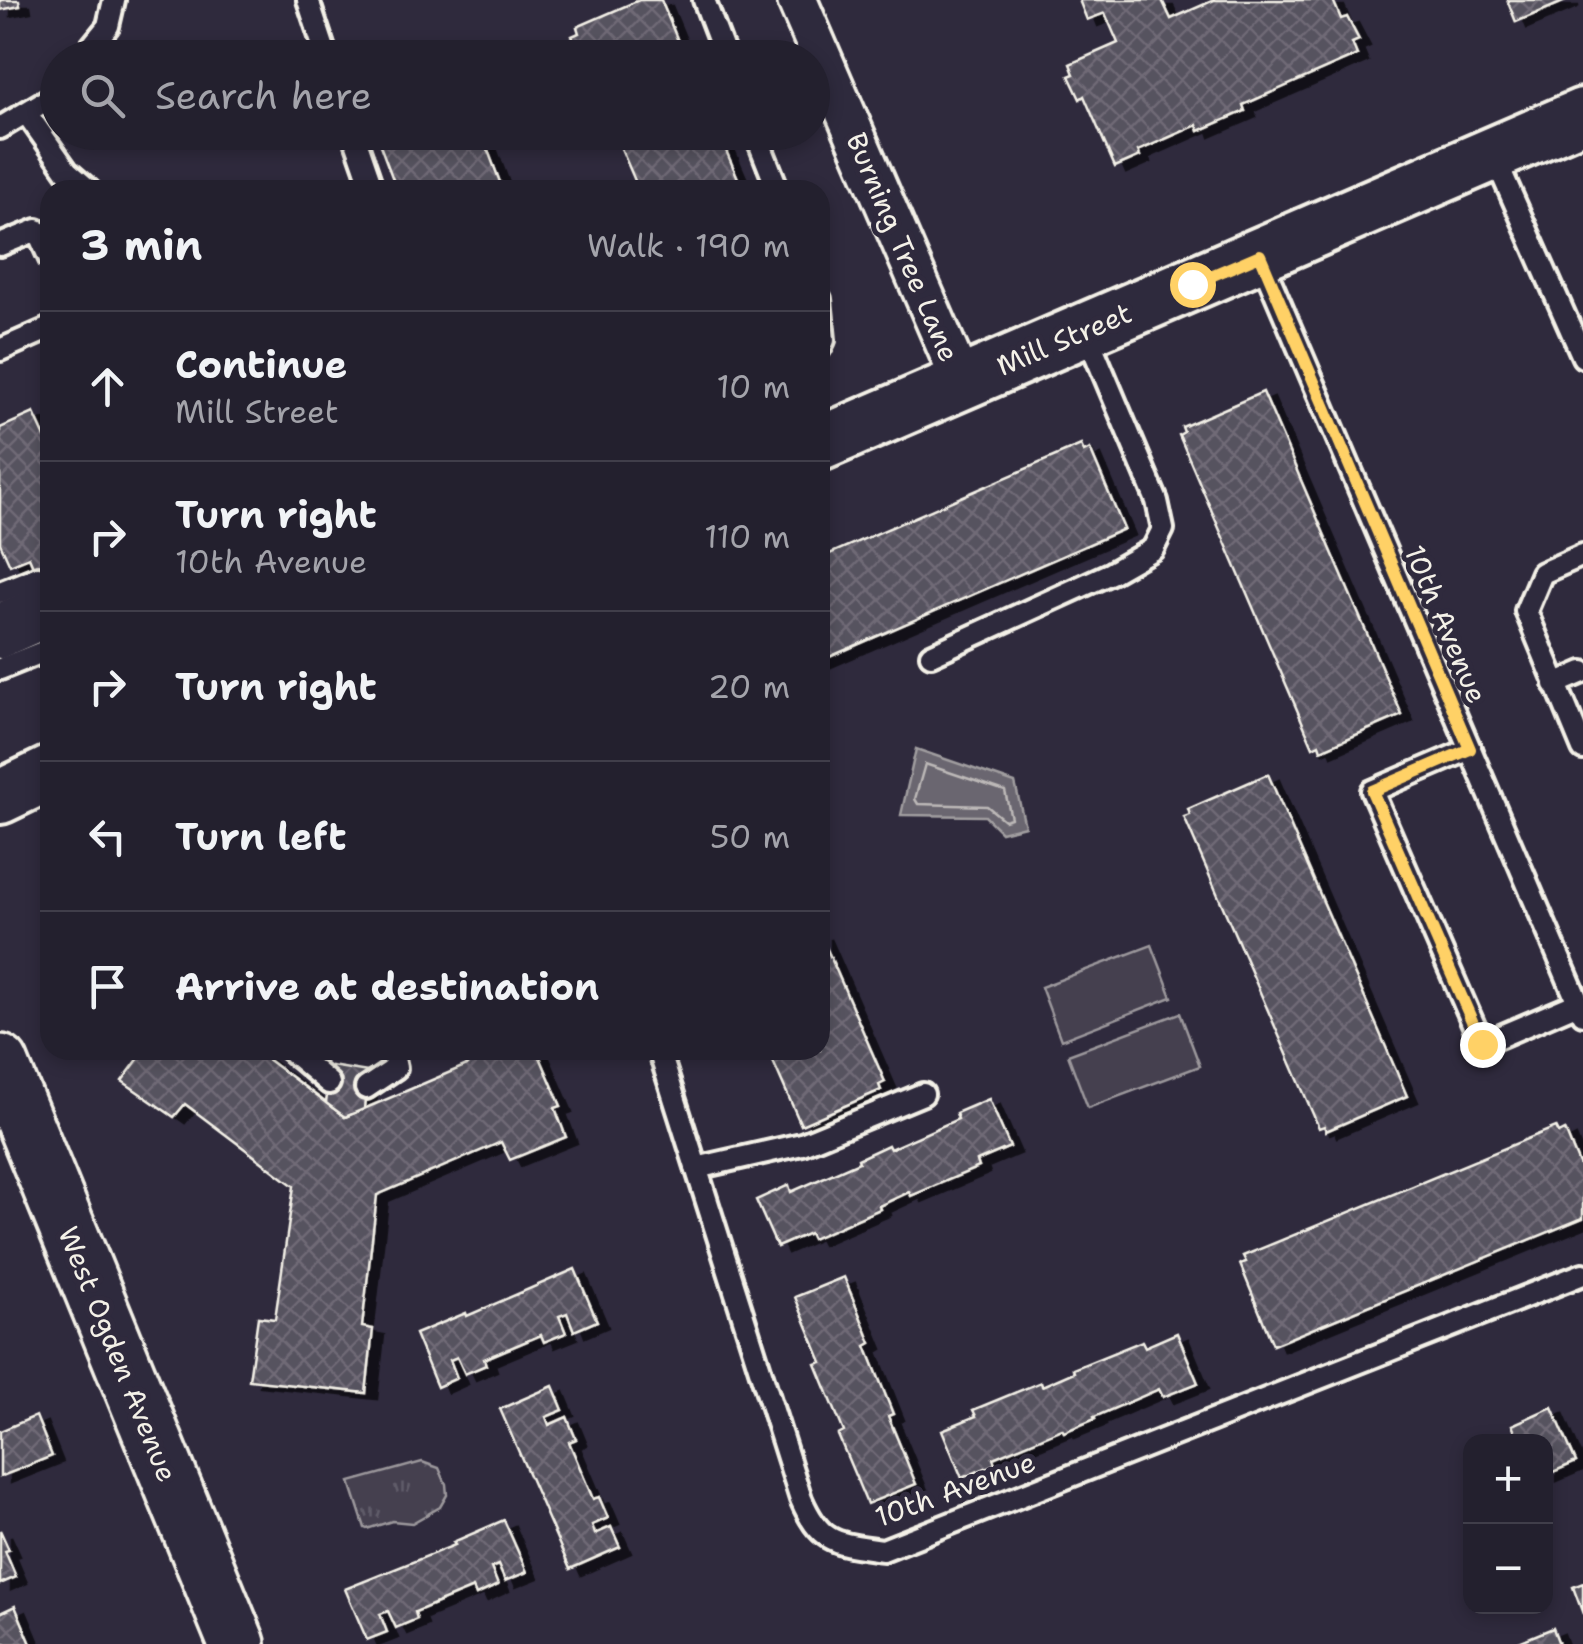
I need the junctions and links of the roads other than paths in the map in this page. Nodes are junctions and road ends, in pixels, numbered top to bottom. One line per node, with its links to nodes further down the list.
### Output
1 (114, 0): 5 (lane)
2 (308, 0): 6 (lane)
3 (704, 0): 7 (lane)
4 (797, 0): 8 (street, Burning Tree Lane)
5 (97, 40)
6 (321, 40)
7 (719, 40)
8 (814, 40)
9 (830, 77): 29 (street, Burning Tree Lane)
10 (40, 105): 11 (lane)
11 (27, 114): 13 (lane); 14 (lane)
12 (1583, 115): 18 (main road, Mill Street)
13 (0, 128)
14 (40, 133)
15 (52, 150): 19 (lane)
16 (359, 150): 20 (lane)
17 (763, 150): 21 (lane)
18 (1493, 154): 24 (main road, Mill Street); 28 (lane)
19 (77, 180)
20 (370, 180)
21 (774, 180)
22 (40, 237): 23 (lane)
23 (0, 245)
24 (1260, 255): 25 (main road, Mill Street); 45 (lane, 10th Avenue)
25 (1086, 330): 29 (main road, Mill Street); 41 (lane)
26 (40, 332): 27 (lane)
27 (0, 350)
28 (1583, 357)
29 (962, 383): 30 (main road, Mill Street)
30 (830, 440)
31 (1583, 555): 44 (lane)
32 (0, 592): 33 (lane)
33 (40, 594)
34 (40, 596): 36 (lane)
35 (40, 597): 38 (lane)
36 (0, 613)
37 (40, 630): 39 (lane)
38 (0, 631)
39 (0, 648)
40 (40, 653): 42 (lane)
41 (931, 655)
42 (0, 668)
43 (1583, 672): 44 (lane)
44 (1555, 684): 46 (lane)
45 (1470, 749): 49 (lane, 10th Avenue); 49 (lane)
46 (1583, 749)
47 (40, 778): 48 (main road)
48 (0, 797)
49 (1581, 1008)
50 (302, 1060): 54 (lane)
51 (394, 1060): 55 (lane)
52 (662, 1060): 57 (lane, 10th Avenue)
53 (0, 1063): 59 (main road, West Ogden Avenue)
54 (329, 1083)
55 (366, 1088)
56 (923, 1094): 57 (lane)
57 (696, 1168): 58 (lane, 10th Avenue)
58 (1583, 1274)
59 (237, 1644)

